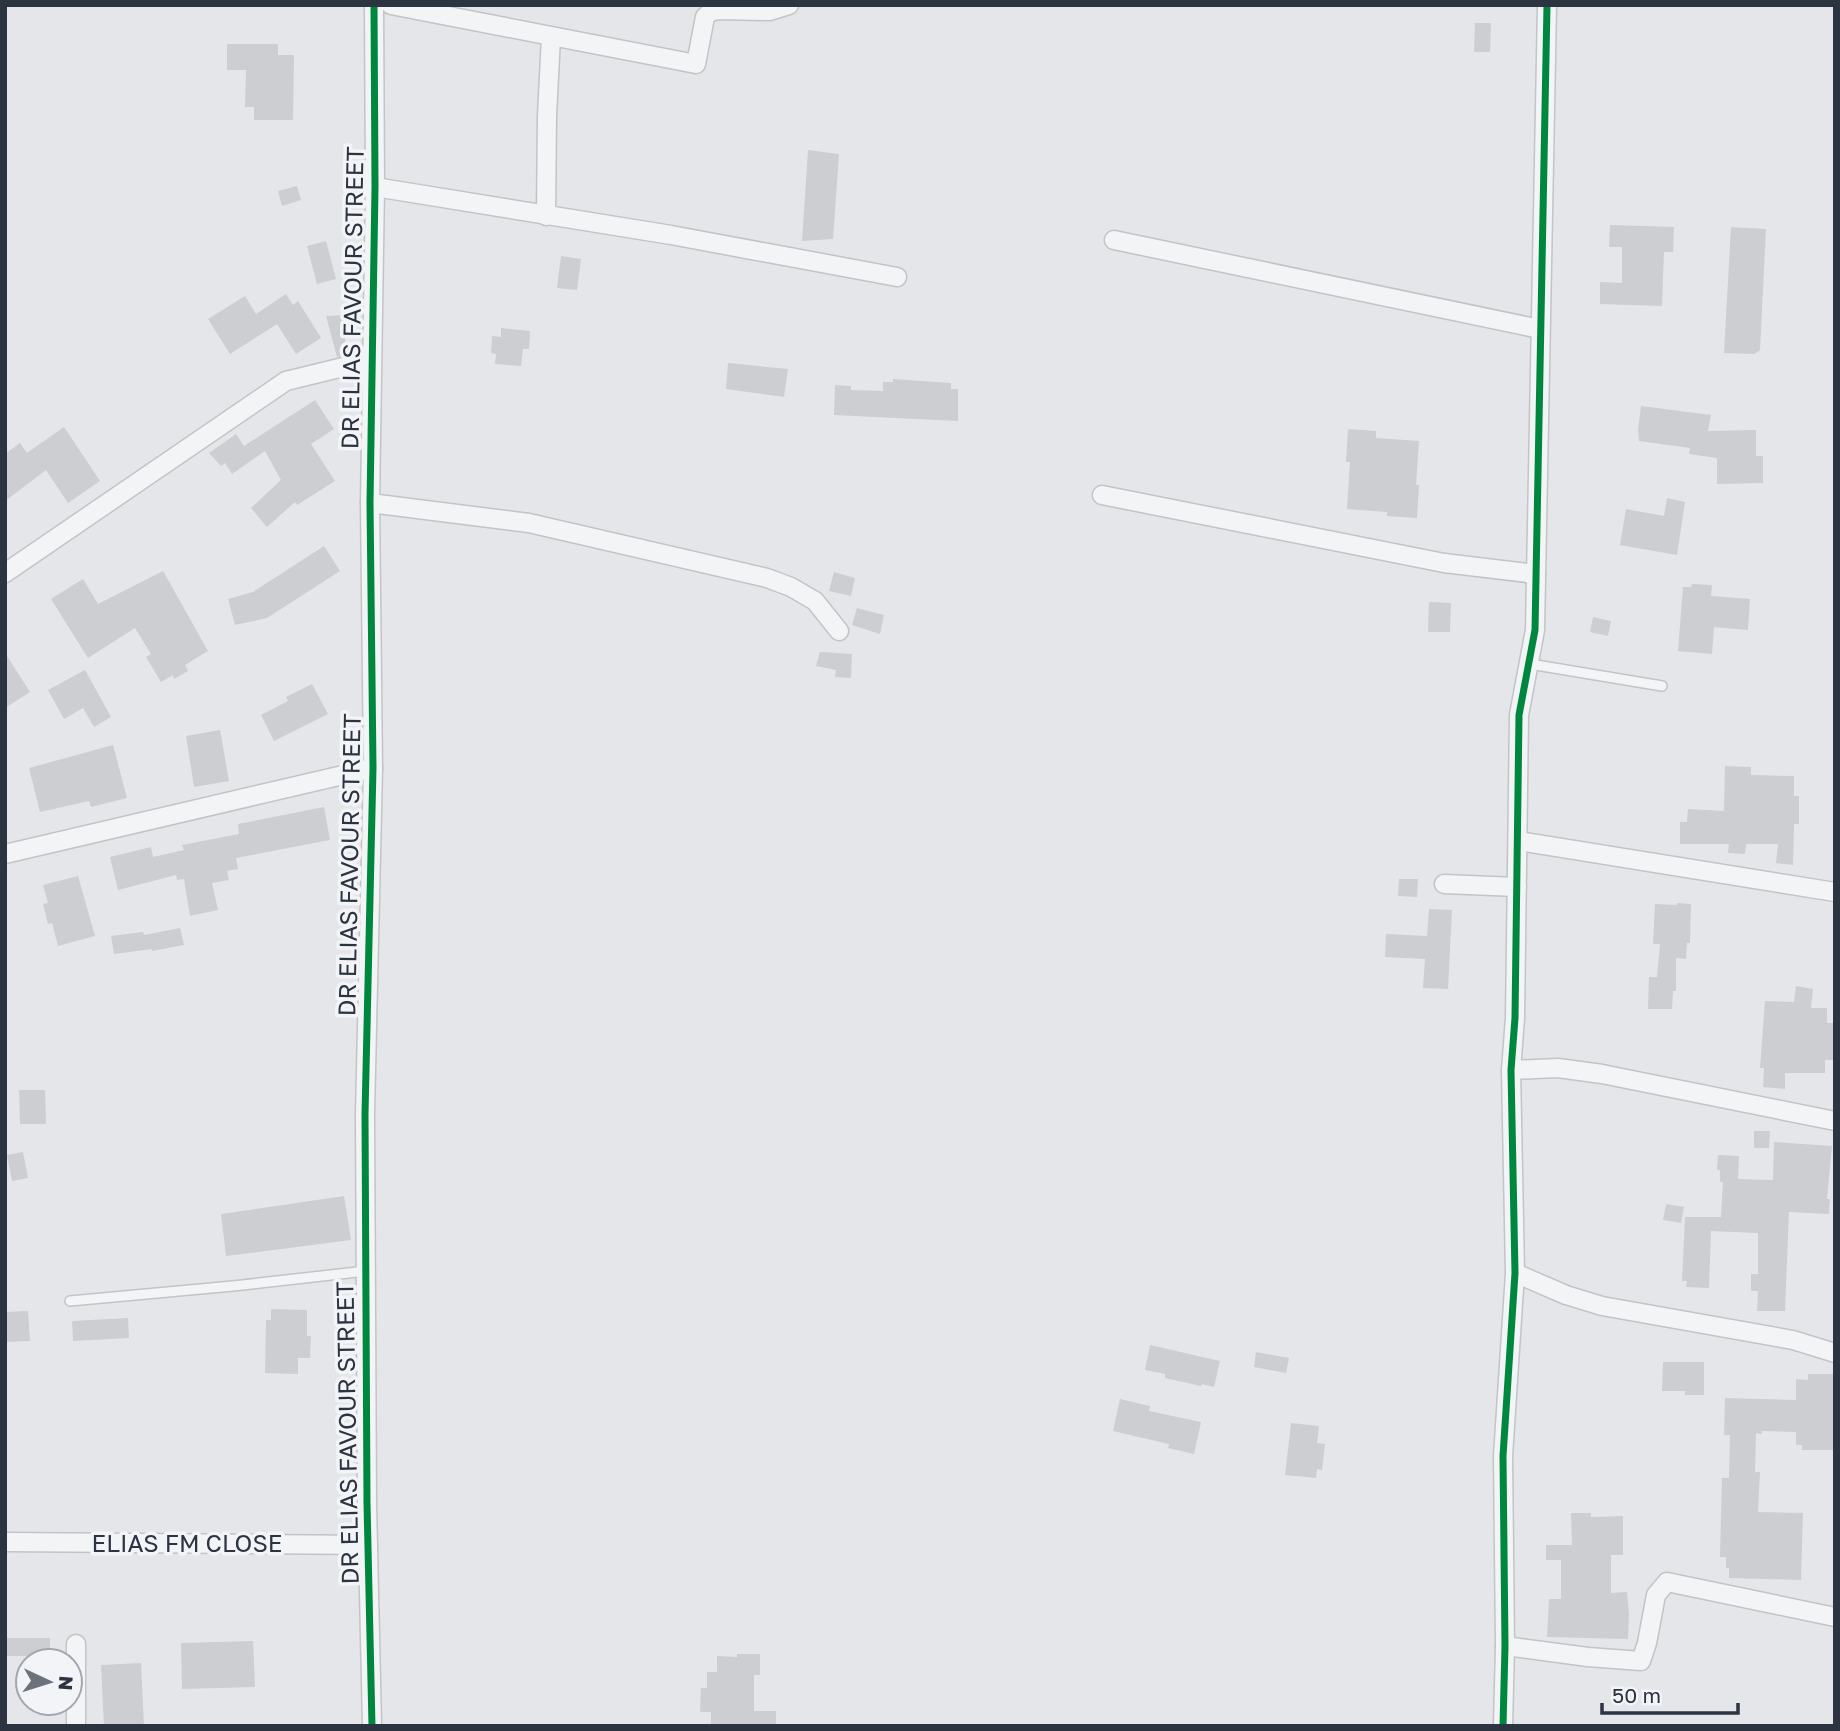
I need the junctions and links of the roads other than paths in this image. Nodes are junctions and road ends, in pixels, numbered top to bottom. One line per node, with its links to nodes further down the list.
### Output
1 (374, 5): 6 (street, DR ELIAS FAVOUR STREET)
2 (391, 5): 5 (street)
3 (789, 5): 5 (street)
4 (1546, 5): 10 (street)
5 (551, 37): 7 (street)
6 (374, 187): 7 (street); 11 (street, DR ELIAS FAVOUR STREET)
7 (546, 216): 9 (street)
8 (1114, 240): 10 (street)
9 (897, 277)
10 (1540, 329): 15 (street)
11 (372, 360): 13 (street, DR ELIAS FAVOUR STREET); 14 (street)
12 (1102, 495): 15 (street)
13 (370, 503): 16 (street); 19 (street, DR ELIAS FAVOUR STREET)
14 (5, 573)
15 (1536, 574): 17 (street)
16 (839, 631)
17 (1530, 664): 18 (lane); 20 (street)
18 (1662, 686)
19 (373, 768): 21 (street); 27 (street, DR ELIAS FAVOUR STREET)
20 (1518, 841): 23 (street); 24 (street)
21 (5, 854)
22 (1444, 884): 23 (street)
23 (1517, 887): 25 (street)
24 (1835, 892)
25 (1511, 1070): 26 (street); 28 (street)
26 (1835, 1121)
27 (366, 1271): 29 (lane); 32 (street, DR ELIAS FAVOUR STREET)
28 (1515, 1273): 30 (street); 35 (street)
29 (70, 1301)
30 (1835, 1353)
31 (5, 1542): 32 (street, ELIAS FM CLOSE)
32 (368, 1545): 37 (street, DR ELIAS FAVOUR STREET)
33 (1835, 1617): 35 (street)
34 (76, 1644): 36 (street)
35 (1505, 1646): 38 (street)
36 (76, 1726)
37 (372, 1726)
38 (1503, 1726)

